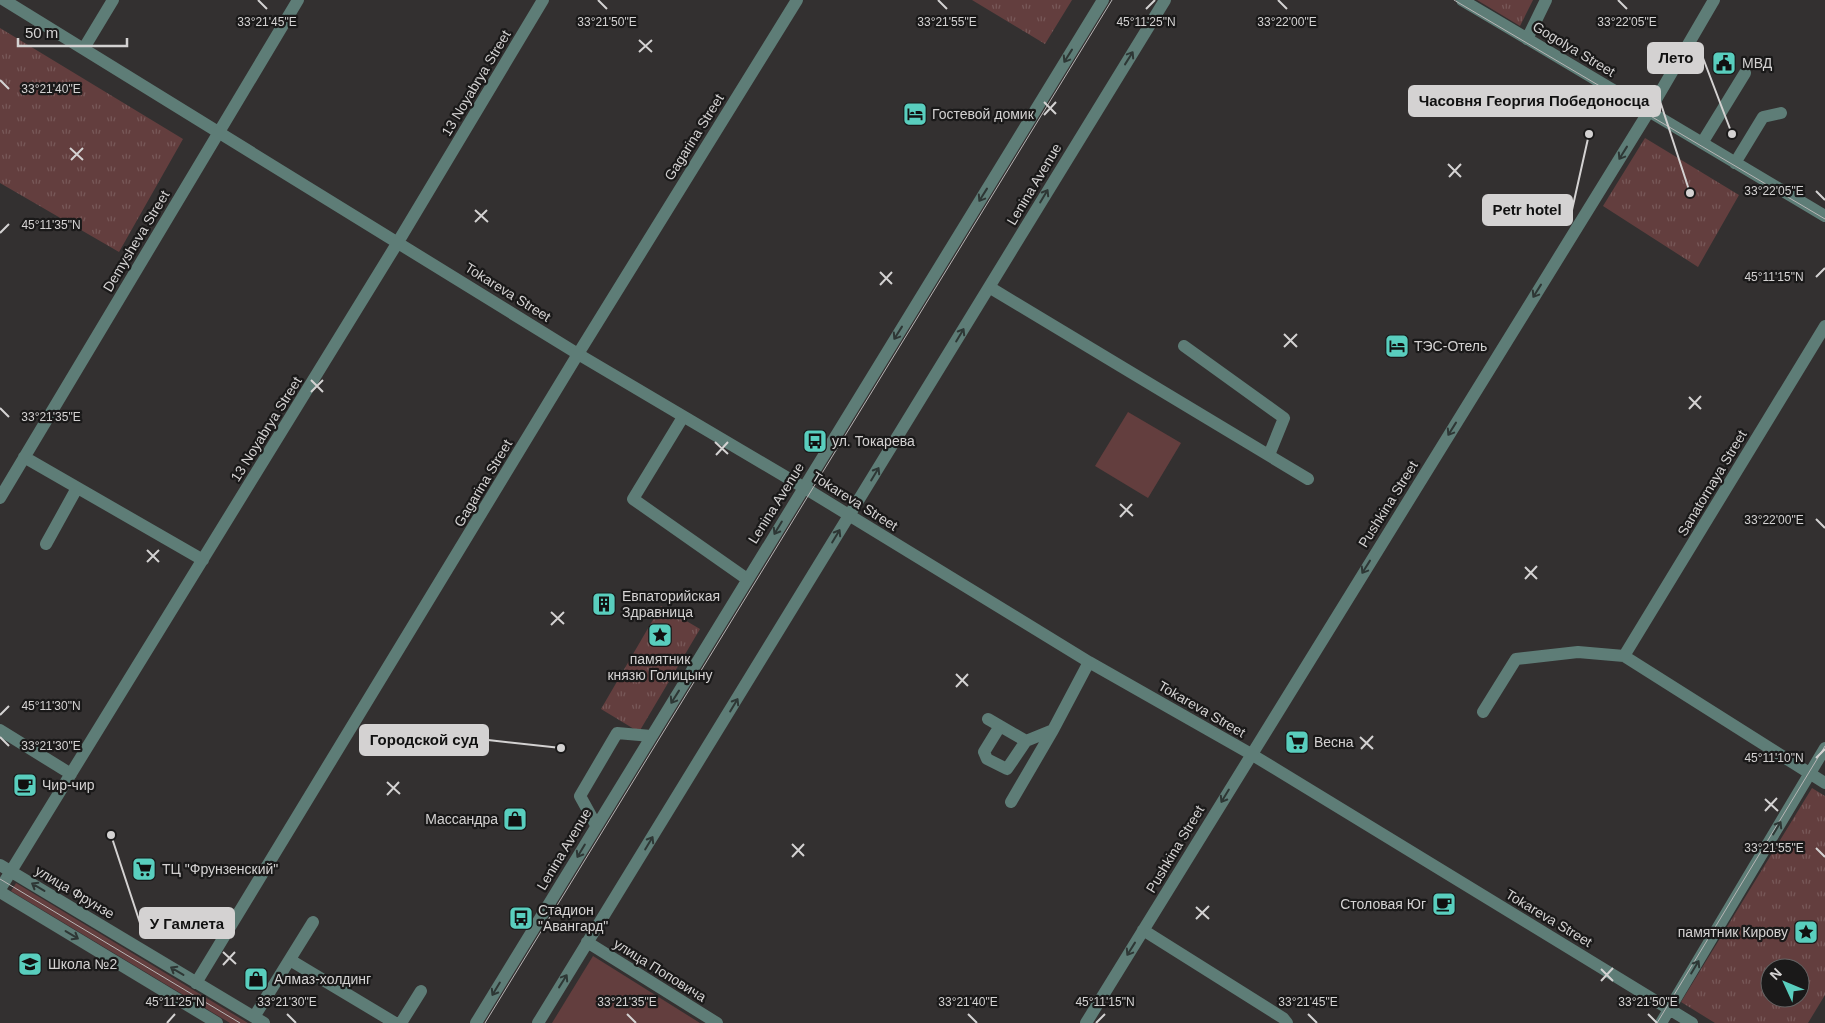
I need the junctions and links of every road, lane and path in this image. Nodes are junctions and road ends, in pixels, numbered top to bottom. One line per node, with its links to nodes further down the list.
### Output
1 (4, 0): 12 (street, Tokareva Street)
2 (113, 0): 12 (street)
3 (298, 0): 16 (street, Demysheva Street)
4 (543, 0): 20 (street, 13 Noyabrya Street)
5 (797, 0): 24 (street, Gagarina Street)
6 (1103, 0): 29 (street, Lenina Avenue, one-way to 29)
7 (1165, 0): 21 (street, Lenina Avenue, one-way to 7)
8 (1462, 0): 11 (street, Gogolya Street)
9 (1546, 0): 11 (street)
10 (1714, 0): 14 (street, Pushkina Street)
11 (1527, 39): 14 (street, Gogolya Street)
12 (84, 48): 16 (street, Tokareva Street)
13 (1745, 73): 17 (street)
14 (1648, 111): 17 (street, Gogolya Street); 46 (street, Pushkina Street, one-way to 46)
15 (1781, 113): 18 (street)
16 (220, 132): 20 (street, Tokareva Street); 27 (street, Demysheva Street)
17 (1702, 143): 18 (street, Gogolya Street)
18 (1735, 163): 19 (street, Gogolya Street)
19 (1825, 216)
20 (398, 242): 24 (street, Tokareva Street); 34 (street, 13 Noyabrya Street)
21 (989, 287): 26 (street); 32 (street, Lenina Avenue, one-way to 21)
22 (1825, 326): 36 (street, Sanatornaya Street)
23 (1184, 346): 26 (street)
24 (578, 354): 25 (street, Tokareva Street); 59 (street, Gagarina Street)
25 (683, 417): 29 (street, Tokareva Street); 35 (street)
26 (1269, 455): 28 (street)
27 (24, 457): 30 (street); 31 (street, Demysheva Street)
28 (1308, 479)
29 (803, 487): 32 (street, Tokareva Street); 35 (street, Lenina Avenue, one-way to 35)
30 (78, 488): 33 (street); 34 (street)
31 (0, 498)
32 (849, 515): 37 (street, Tokareva Street); 57 (street, Lenina Avenue, one-way to 32)
33 (46, 544)
34 (203, 560): 48 (street, 13 Noyabrya Street)
35 (747, 579): 43 (street, Lenina Avenue, one-way to 43)
36 (1624, 656): 38 (street); 47 (street)
37 (1089, 662): 42 (street); 46 (street, Tokareva Street)
38 (1484, 712)
39 (988, 719): 40 (street)
40 (1000, 726): 44 (street); 44 (street)
41 (0, 730): 48 (street)
42 (1053, 730): 44 (street); 50 (street)
43 (651, 736): 51 (street, Lenina Avenue); 51 (street)
44 (1026, 741)
45 (1825, 748): 47 (street)
46 (1251, 754): 56 (street, Pushkina Street, one-way to 56); 61 (street, Tokareva Street)
47 (1810, 773): 49 (street); 61 (street, one-way to 47)
48 (71, 774): 53 (street, 13 Noyabrya Street)
49 (1825, 783)
50 (1011, 802)
51 (596, 825): 66 (street, Lenina Avenue, one-way to 66)
52 (0, 865): 53 (street, улица Фрунзе)
53 (12, 872): 54 (street, 13 Noyabrya Street); 59 (street, улица Фрунзе, one-way to 53)
54 (0, 891): 63 (street, one-way to 63)
55 (313, 922): 58 (street)
56 (1143, 930): 69 (street, Pushkina Street, one-way to 69); 70 (street)
57 (587, 942): 67 (street, Lenina Avenue, one-way to 57); 68 (street, улица Поповича)
58 (290, 960): 62 (street); 64 (street)
59 (196, 983): 62 (street, улица Фрунзе)
60 (421, 991): 65 (street)
61 (1670, 1009): 71 (street); 72 (street, Tokareva Street)
62 (259, 1020)
63 (217, 1023)
64 (395, 1023)
65 (401, 1023)
66 (476, 1023)
67 (538, 1023)
68 (717, 1023)
69 (1086, 1023)
70 (1287, 1023)
71 (1662, 1023)
72 (1692, 1023)

